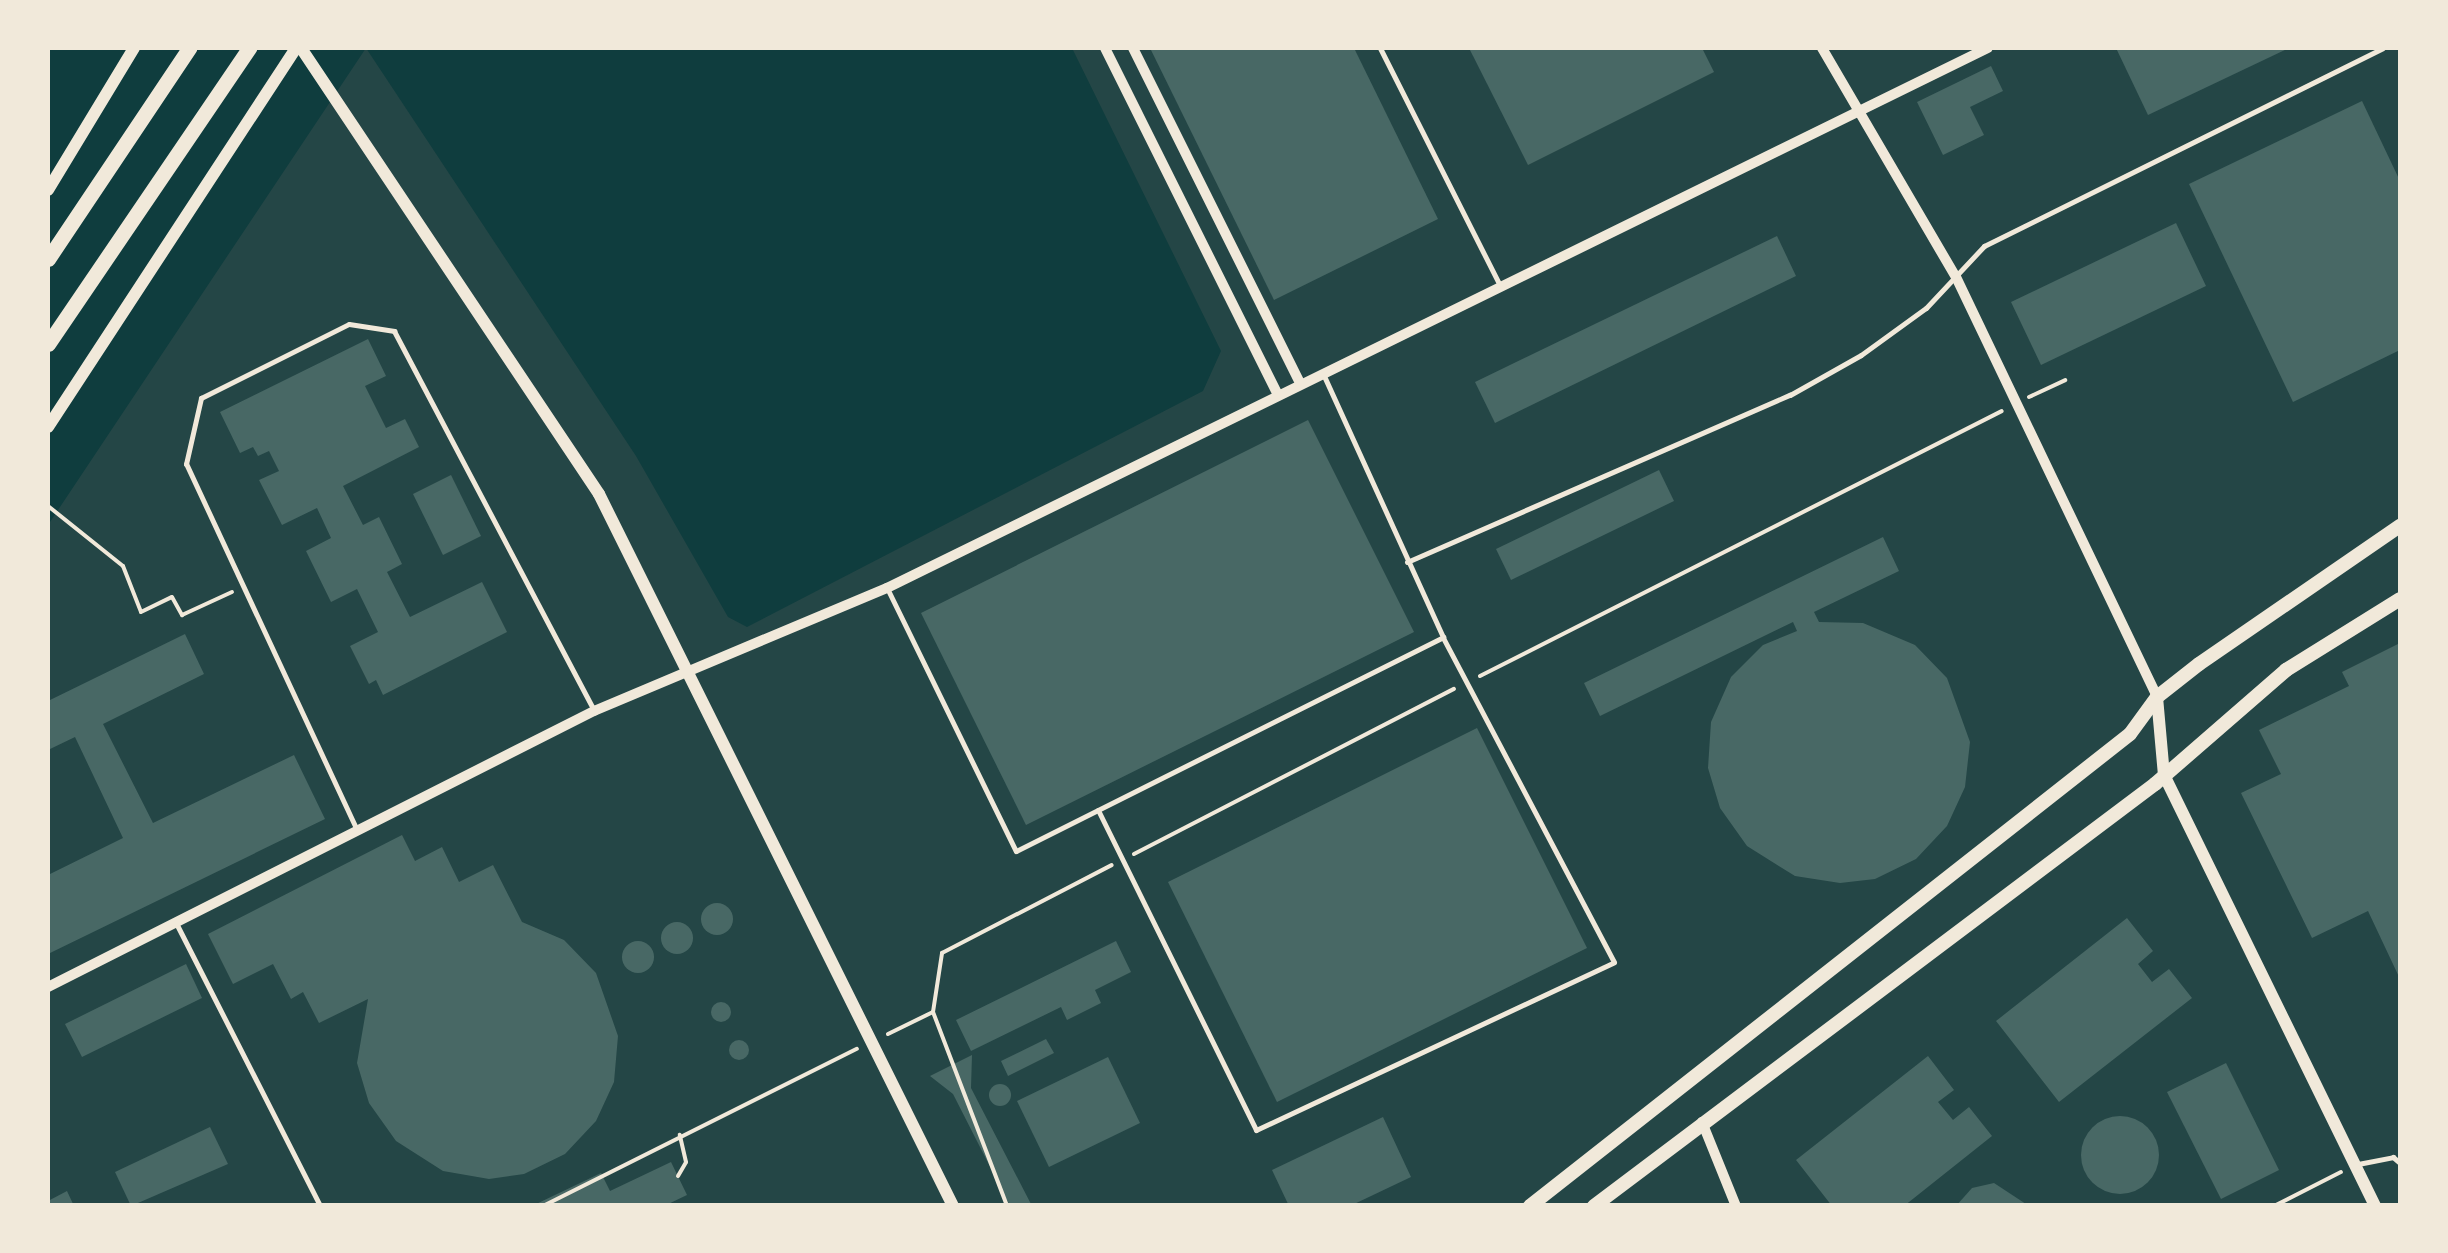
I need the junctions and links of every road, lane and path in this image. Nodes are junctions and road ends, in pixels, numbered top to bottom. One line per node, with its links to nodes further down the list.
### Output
1 (134, 48): 12 (street)
2 (189, 48): 13 (main road)
3 (249, 48): 16 (main road)
4 (298, 48): 21 (street); 29 (street)
5 (1104, 48): 20 (street)
6 (1133, 48): 19 (street)
7 (1380, 48): 15 (lane)
8 (1822, 48): 11 (street)
9 (1988, 48): 11 (street)
10 (2383, 48): 14 (lane)
11 (1857, 113): 14 (street); 15 (street)
12 (48, 190)
13 (48, 258)
14 (1956, 278): 24 (lane); 32 (street)
15 (1499, 284): 17 (street)
16 (48, 344)
17 (1323, 372): 19 (street); 24 (lane)
18 (2065, 380): 30 (path)
19 (1300, 383): 20 (street)
20 (1278, 395): 26 (street)
21 (48, 427)
22 (48, 506): 25 (path)
23 (2400, 526): 32 (main road)
24 (1407, 562): 28 (lane)
25 (246, 586): 33 (lane); 36 (lane)
26 (887, 588): 29 (street); 35 (lane)
27 (2400, 599): 34 (main road)
28 (1442, 638): 35 (lane); 35 (lane)
29 (689, 668): 33 (street); 49 (street)
30 (1474, 679)
31 (1456, 688): 39 (path)
32 (2157, 697): 34 (street); 51 (main road)
33 (594, 711): 36 (street)
34 (2164, 775): 42 (main road); 45 (street)
35 (1098, 810)
36 (356, 828): 37 (street)
37 (175, 920): 38 (street); 47 (lane)
38 (48, 987)
39 (933, 1012): 40 (path); 50 (path)
40 (882, 1037)
41 (865, 1045): 43 (path)
42 (1702, 1122): 52 (main road); 53 (street)
43 (680, 1135): 46 (path); 48 (path)
44 (2400, 1163): 45 (lane)
45 (2355, 1165): 54 (path); 55 (street)
46 (678, 1176)
47 (320, 1206)
48 (543, 1206)
49 (953, 1206)
50 (1006, 1206)
51 (1530, 1206)
52 (1594, 1206)
53 (1736, 1206)
54 (2274, 1206)
55 (2375, 1206)

